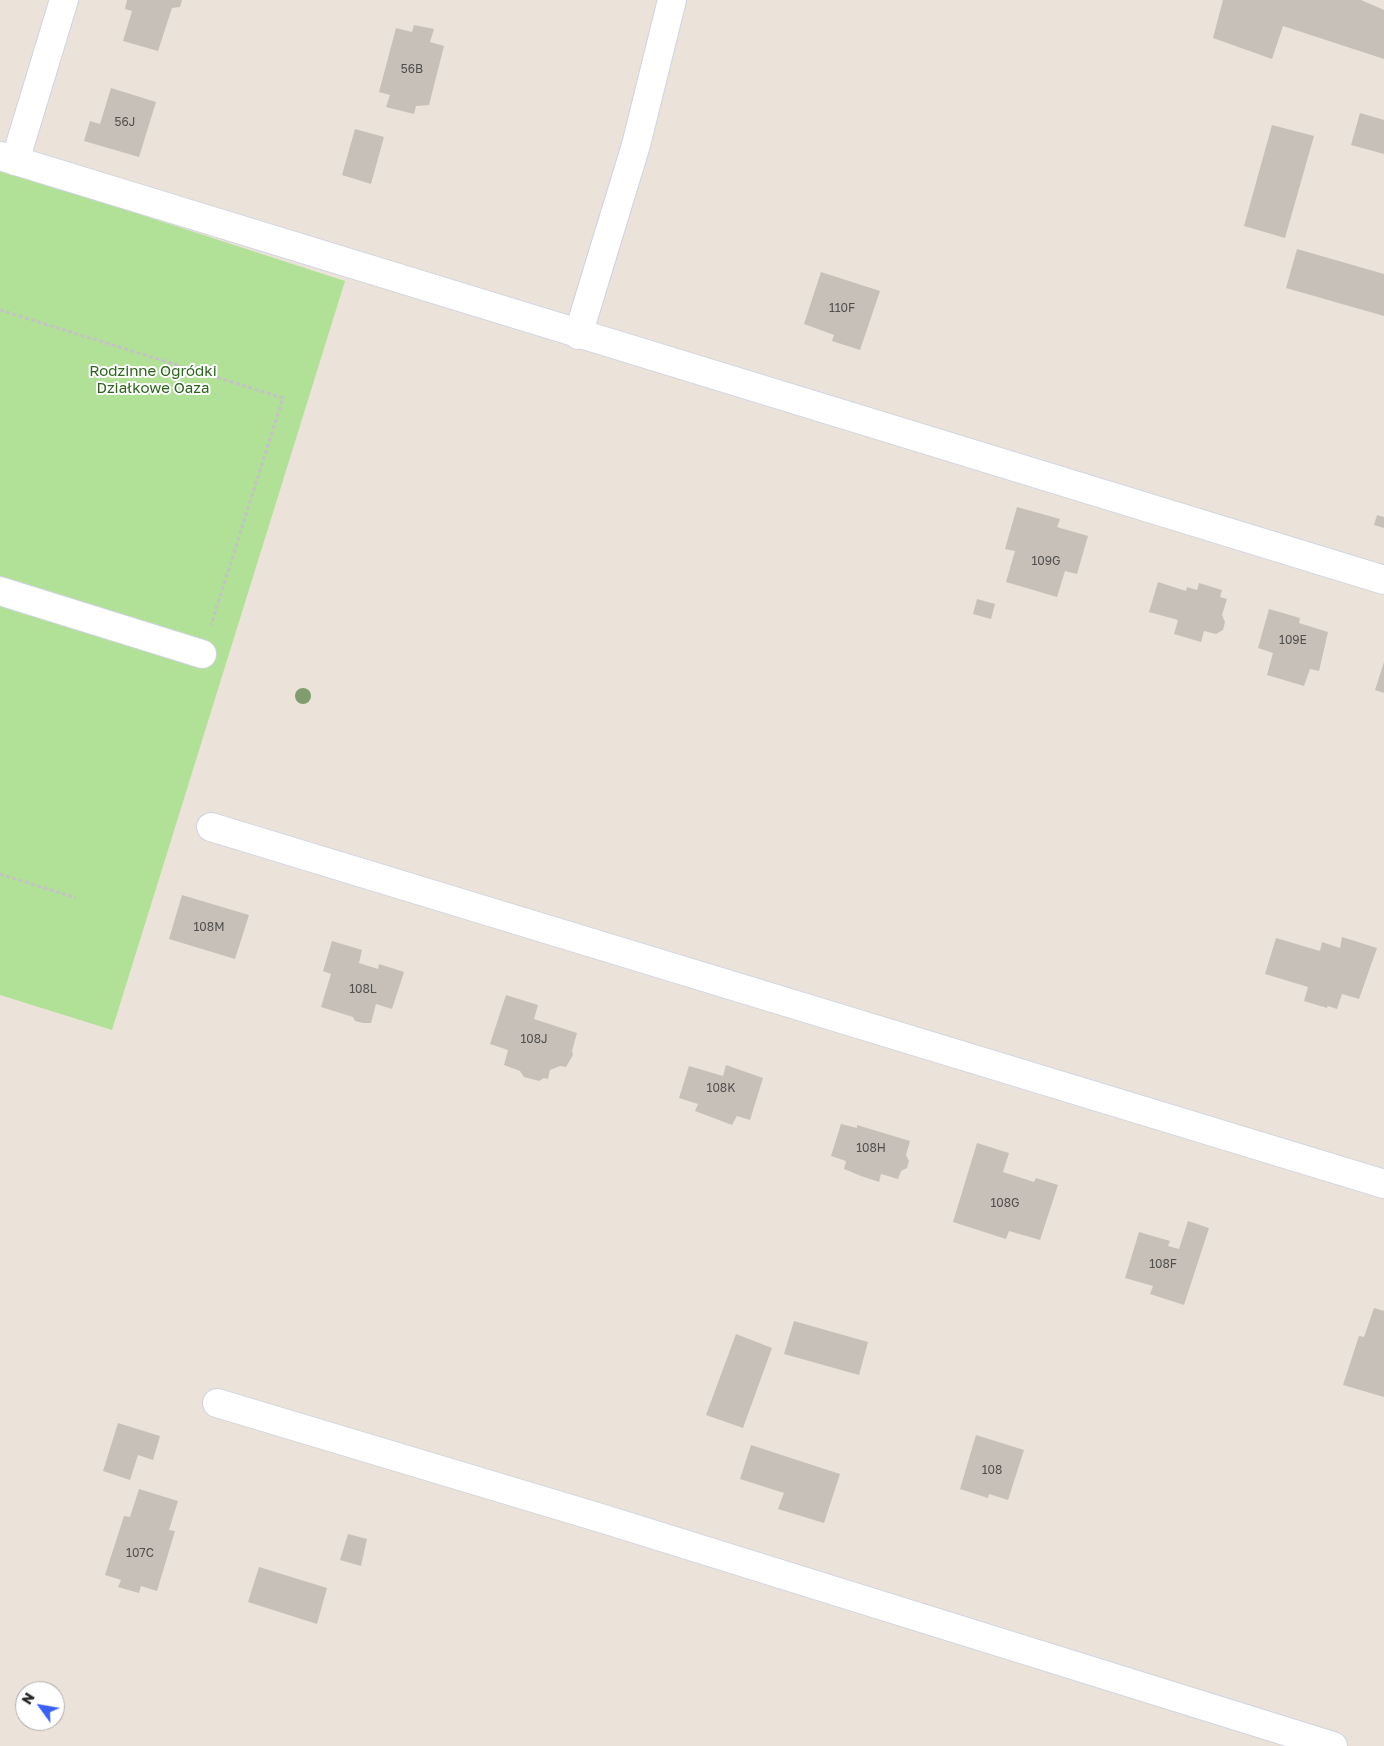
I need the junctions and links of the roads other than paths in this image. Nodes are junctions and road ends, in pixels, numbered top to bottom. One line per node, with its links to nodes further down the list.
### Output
1 (64, 0): 3 (street)
2 (672, 0): 4 (street)
3 (8, 158): 4 (street)
4 (578, 334): 5 (street)
5 (1384, 580)
6 (0, 591): 7 (street)
7 (202, 654)
8 (211, 827): 9 (street)
9 (1384, 1184)
10 (217, 1403): 11 (street)
11 (1333, 1746)

